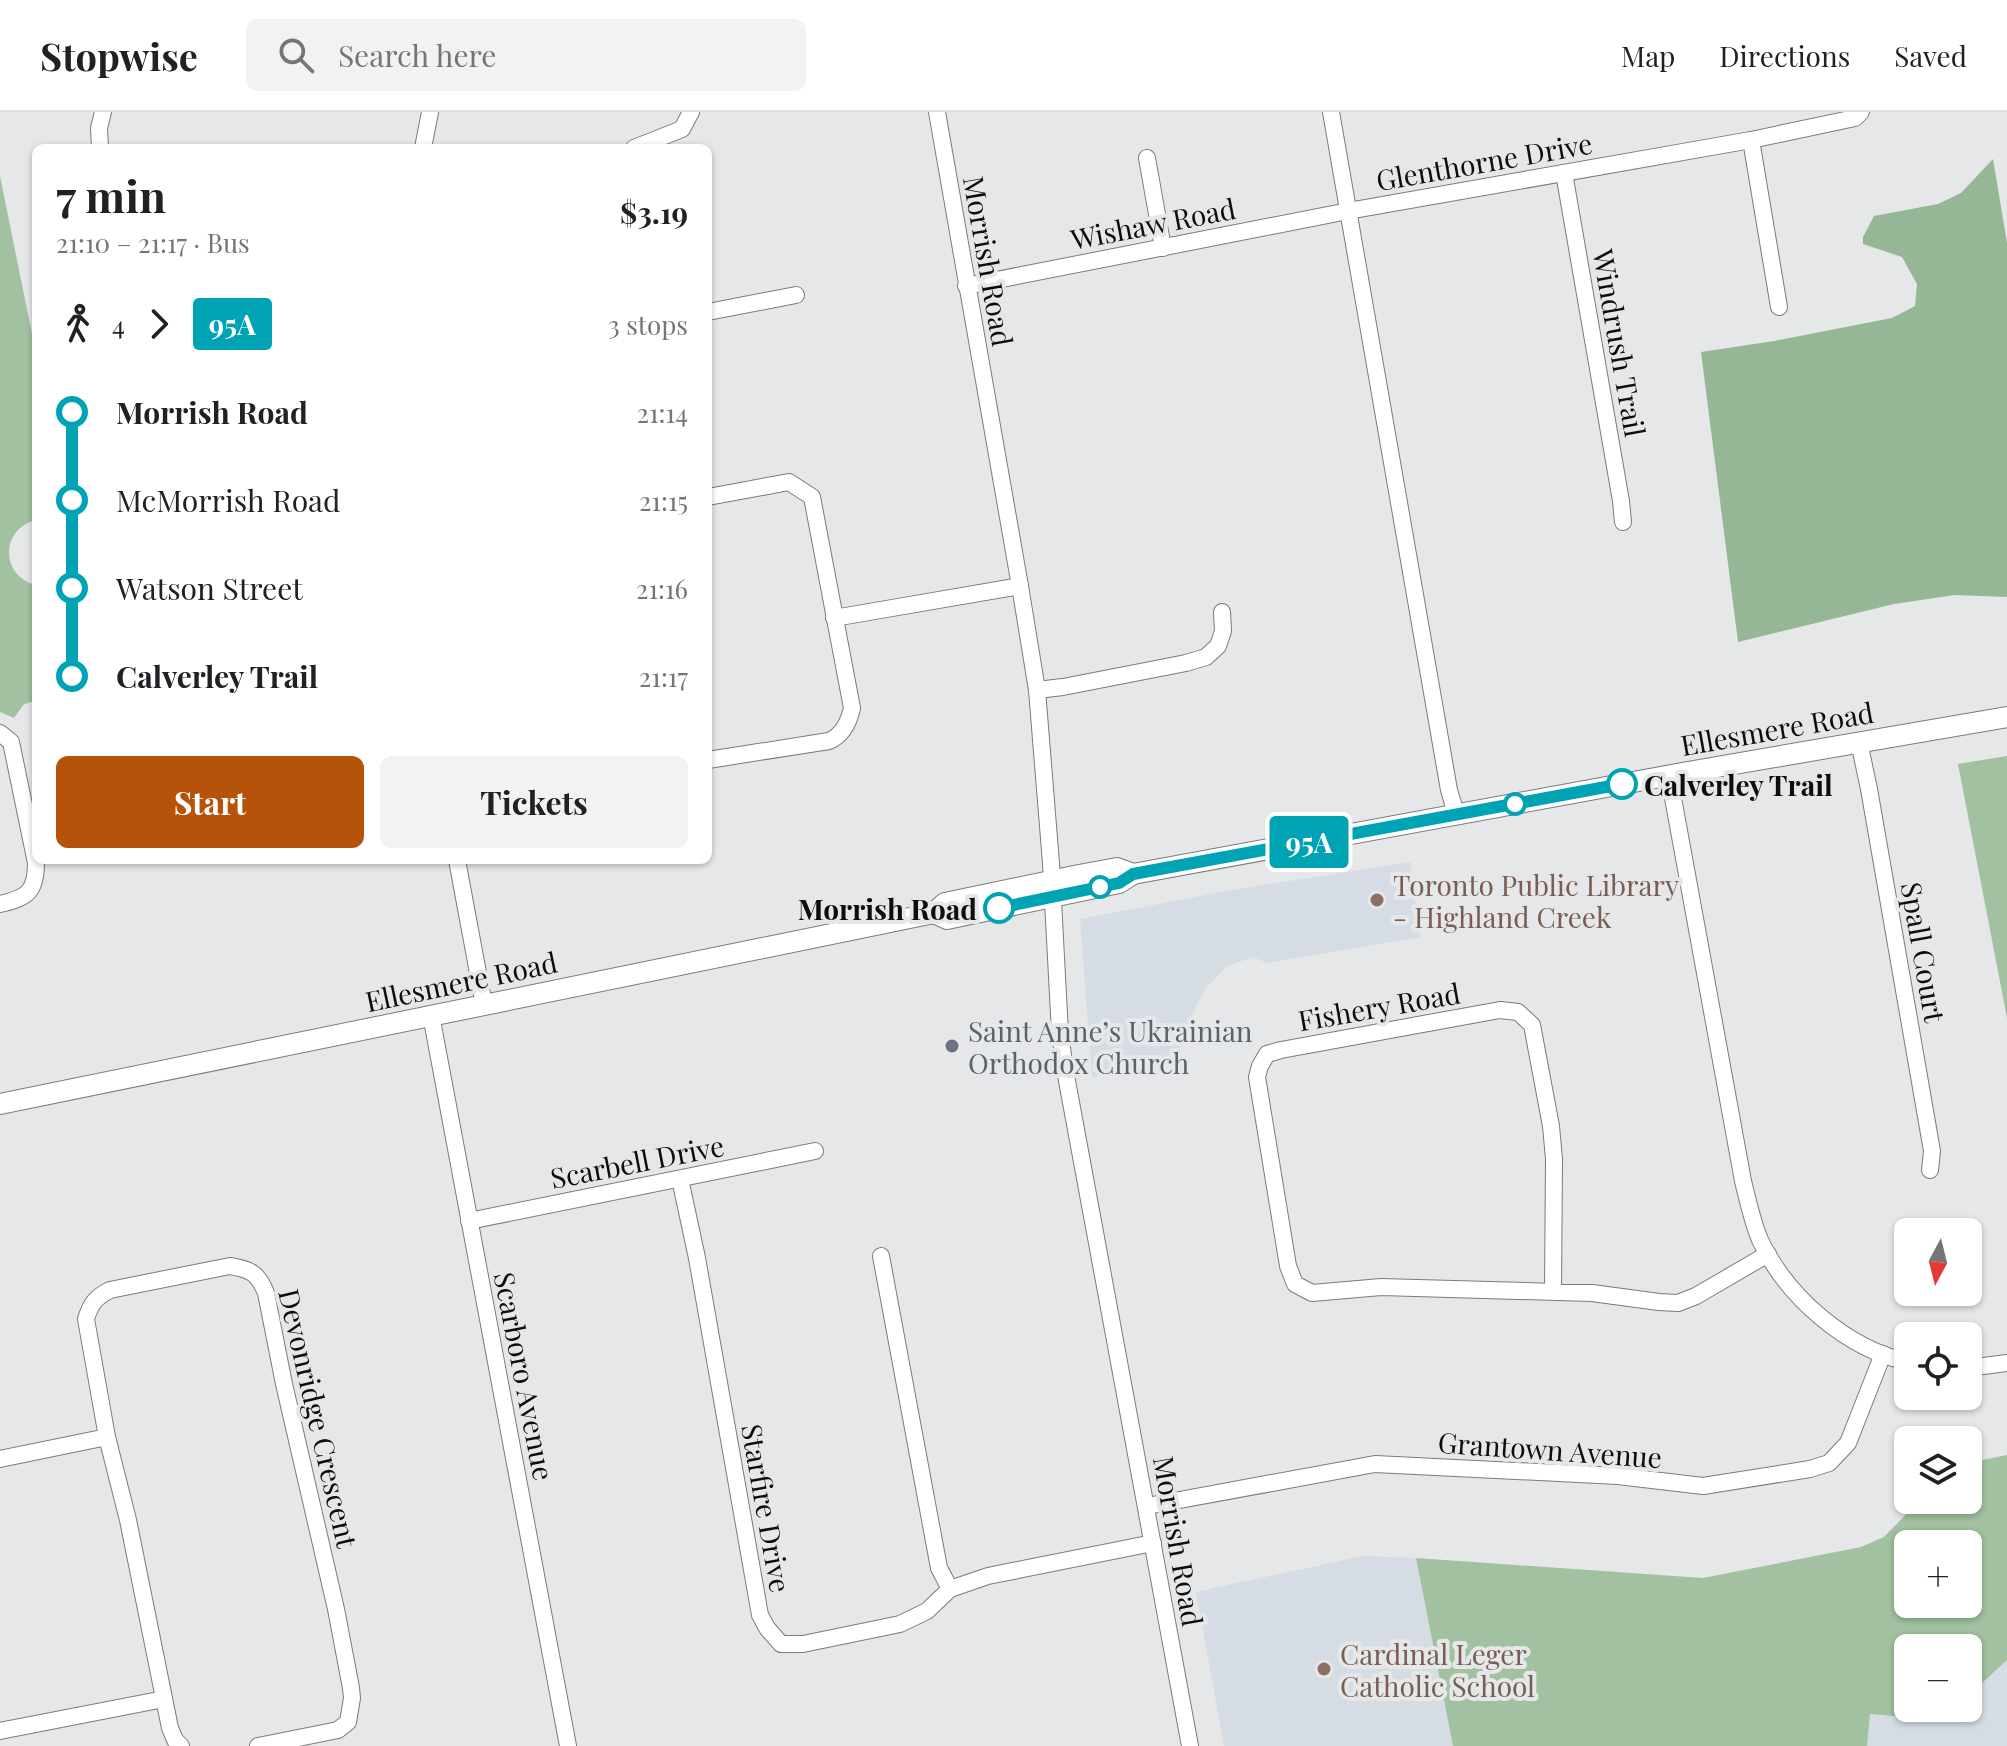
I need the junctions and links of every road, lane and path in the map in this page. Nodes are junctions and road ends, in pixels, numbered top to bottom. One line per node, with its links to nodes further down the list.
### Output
1 (103, 112): 8 (street)
2 (430, 112): 9 (street)
3 (691, 112): 10 (street)
4 (937, 112): 15 (street, Morrish Road)
5 (1331, 112): 13 (street)
6 (1861, 112): 7 (street, Glenthorne Drive)
7 (1751, 140): 12 (street, Glenthorne Drive); 17 (street)
8 (100, 144)
9 (424, 144)
10 (644, 144)
11 (1147, 158): 14 (street)
12 (1564, 173): 13 (street, Glenthorne Drive); 20 (street, Windrush Trail)
13 (1348, 211): 14 (street, Wishaw Road); 30 (street)
14 (1163, 248): 15 (street, Wishaw Road)
15 (966, 286): 21 (street, Morrish Road)
16 (796, 295): 18 (street)
17 (1779, 307)
18 (712, 311)
19 (712, 496): 23 (street)
20 (1623, 522)
21 (1020, 586): 23 (street); 24 (street, Morrish Road)
22 (1222, 612): 24 (street)
23 (834, 618): 28 (street)
24 (1037, 690): 34 (street, Morrish Road)
25 (2007, 717): 27 (main road, Ellesmere Road)
26 (0, 733): 31 (street)
27 (1859, 742): 29 (main road, Ellesmere Road); 40 (street, Spall Court)
28 (712, 759)
29 (1669, 776): 30 (main road, Ellesmere Road); 43 (street)
30 (1456, 814): 34 (main road, Ellesmere Road)
31 (32, 844)
32 (36, 864): 35 (street)
33 (458, 864): 36 (street)
34 (1052, 888): 36 (main road, Ellesmere Road); 52 (street, Morrish Road)
35 (0, 904)
36 (484, 1005): 37 (main road, Ellesmere Road)
37 (431, 1015): 38 (main road, Ellesmere Road); 42 (street, Scarboro Avenue)
38 (0, 1104)
39 (815, 1151): 41 (street, Scarbell Drive)
40 (1930, 1170)
41 (680, 1179): 42 (street, Scarbell Drive); 54 (street, Starfire Drive)
42 (469, 1221): 59 (street, Scarboro Avenue)
43 (1768, 1254): 45 (street, Fishery Road); 46 (street)
44 (881, 1256): 54 (street)
45 (1553, 1292): 45 (street, Fishery Road)
46 (1883, 1354): 47 (street); 52 (street, Grantown Avenue)
47 (1894, 1358)
48 (2007, 1363): 49 (street)
49 (1982, 1366)
50 (107, 1437): 51 (street); 55 (street, Devonridge Crescent); 58 (street, Devonridge Crescent)
51 (0, 1459)
52 (1147, 1506): 53 (street, Morrish Road)
53 (1153, 1543): 54 (street, Starfire Drive); 60 (street, Morrish Road)
54 (950, 1589)
55 (164, 1699): 56 (street); 57 (street, Devonridge Crescent)
56 (0, 1731)
57 (181, 1746)
58 (258, 1746)
59 (568, 1746)
60 (1190, 1746)

